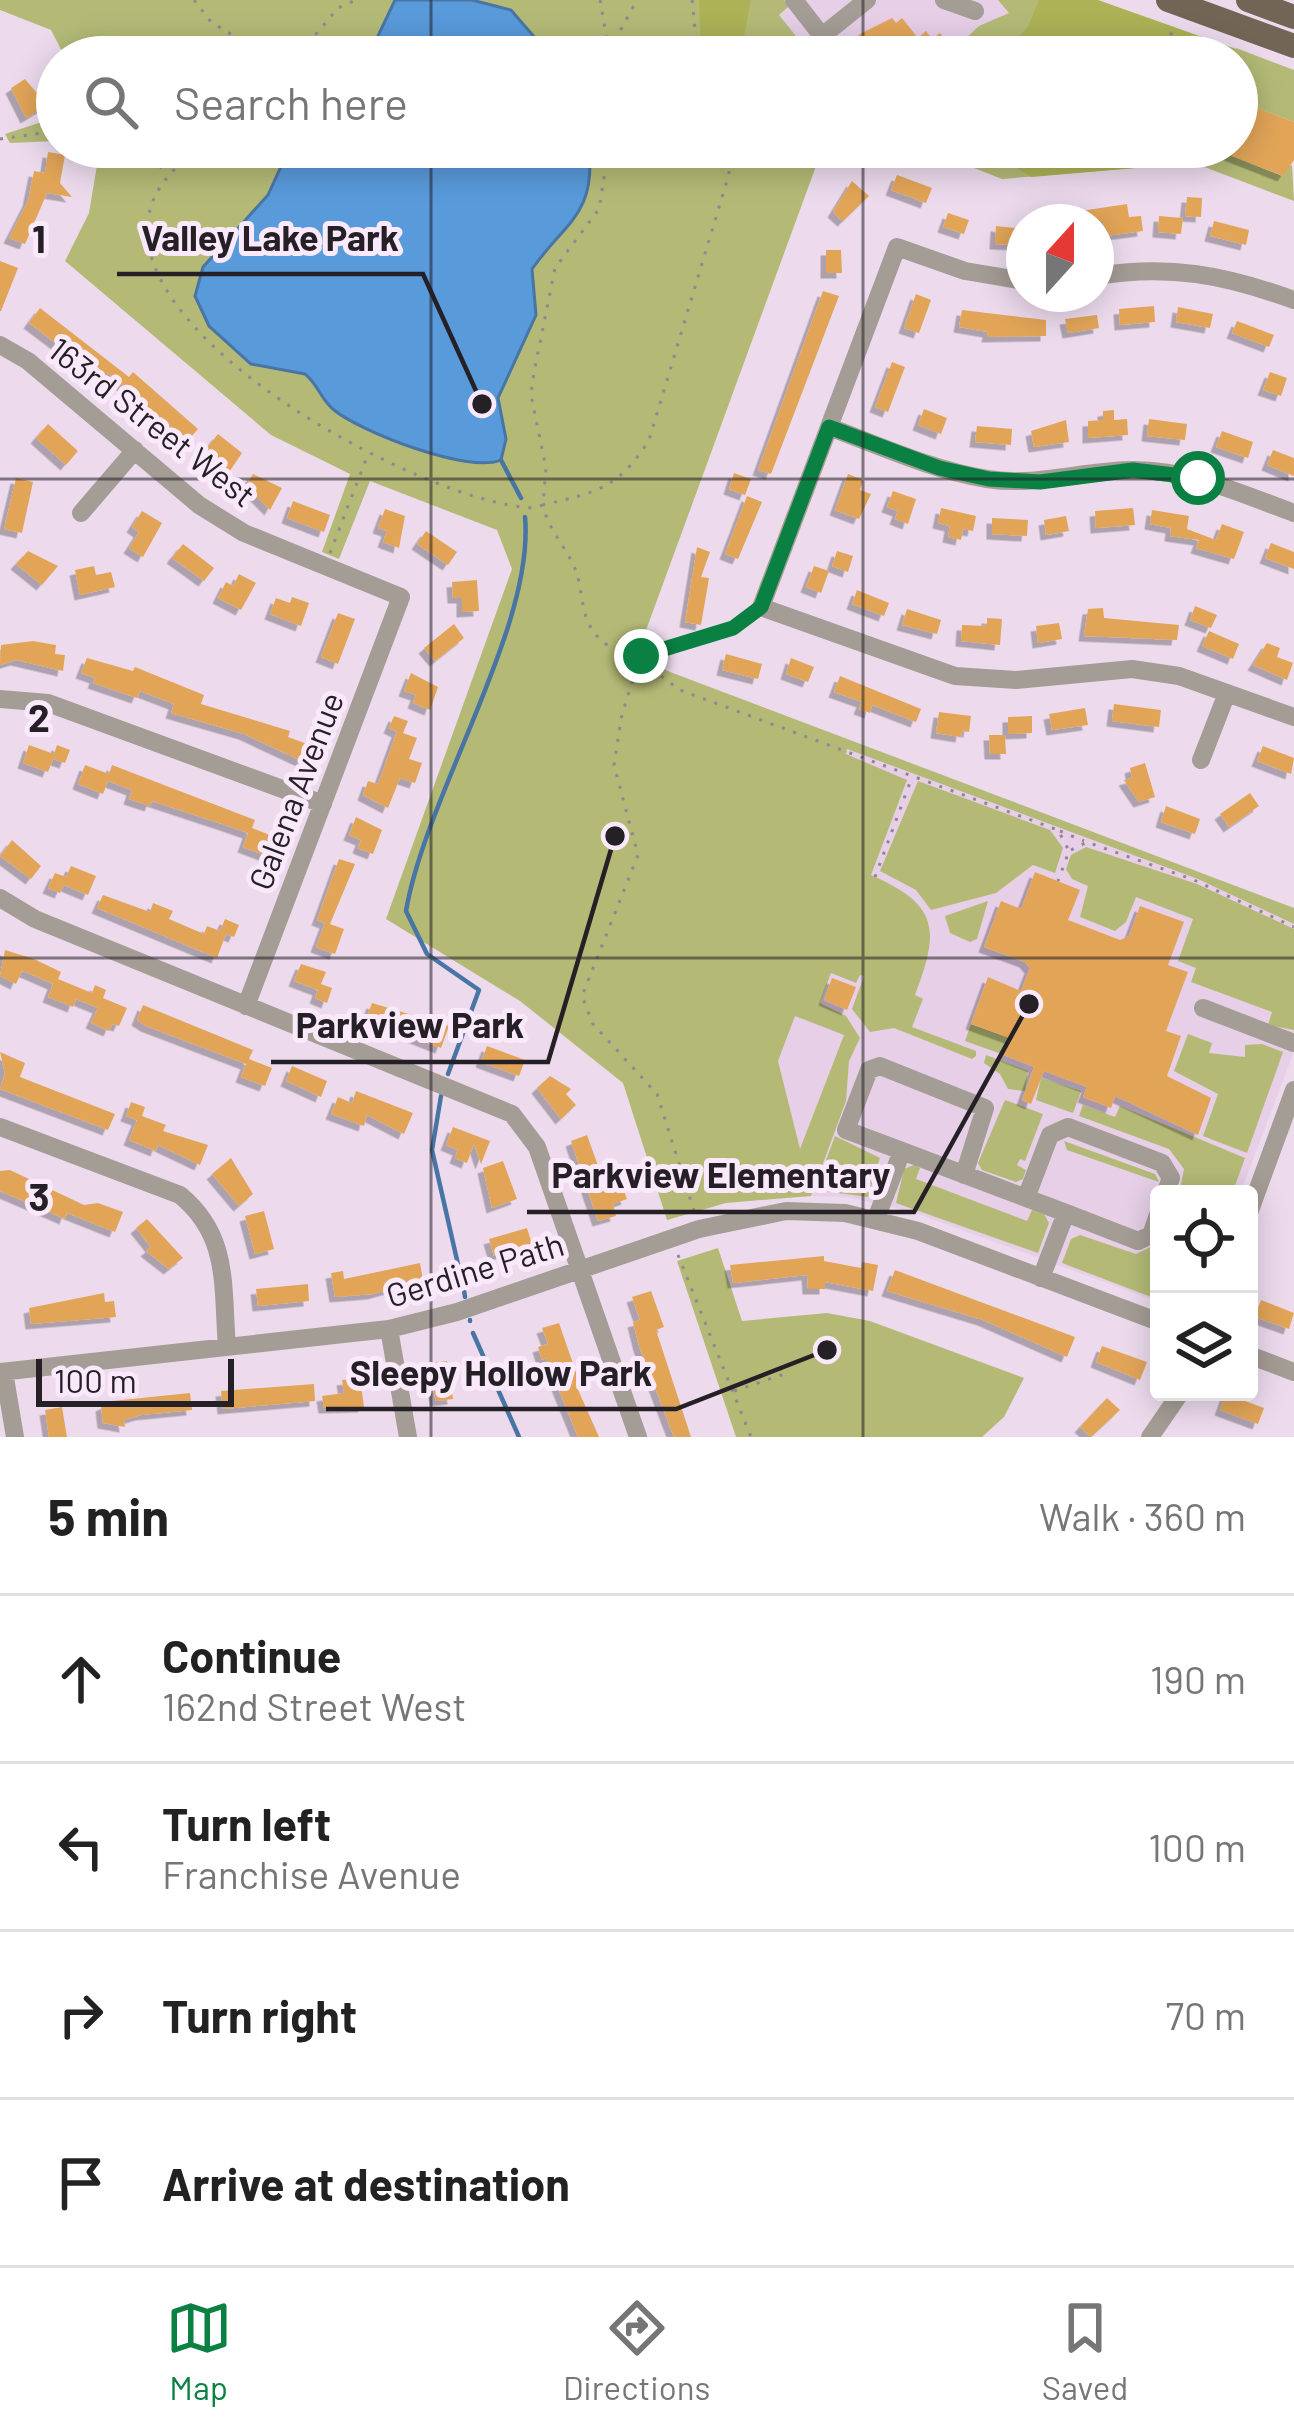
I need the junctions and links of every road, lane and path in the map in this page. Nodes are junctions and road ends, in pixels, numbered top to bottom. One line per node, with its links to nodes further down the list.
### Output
1 (194, 0): 15 (path)
2 (344, 0): 11 (path)
3 (356, 0): 11 (path)
4 (600, 0): 17 (path)
5 (637, 0): 18 (path)
6 (692, 0): 19 (path)
7 (867, 0): 10 (street)
8 (944, 0): 12 (street)
9 (1248, 0): 14 (main road)
10 (797, 2)
11 (338, 8): 16 (path)
12 (975, 11)
13 (1172, 12): 20 (main road)
14 (1294, 17)
15 (234, 36)
16 (314, 36)
17 (606, 36)
18 (618, 36)
19 (696, 36)
20 (1294, 46)
21 (36, 134): 22 (path)
22 (0, 139)
23 (606, 168): 35 (path)
24 (729, 168): 35 (path)
25 (162, 169): 26 (path)
26 (154, 179)
27 (1114, 272): 29 (street)
28 (1006, 278): 32 (street)
29 (1294, 300)
30 (0, 345): 33 (street, 163rd Street West)
31 (228, 372): 34 (path)
32 (829, 427): 37 (street); 40 (street)
33 (135, 450): 36 (street); 38 (street, 163rd Street West)
34 (367, 457): 35 (path); 38 (path)
35 (543, 505): 41 (path)
36 (81, 513)
37 (1294, 513)
38 (325, 566): 39 (street, 163rd Street West)
39 (401, 597): 47 (street, Galena Avenue)
40 (761, 607): 41 (path); 42 (street)
41 (640, 659): 46 (path); 69 (path)
42 (1227, 692): 44 (street); 45 (street)
43 (0, 699): 47 (street)
44 (1294, 717)
45 (1202, 760)
46 (913, 775): 48 (path); 51 (path)
47 (323, 804): 55 (street, Galena Avenue)
48 (1058, 830): 49 (path); 50 (path)
49 (1087, 842): 50 (path); 54 (path)
50 (1069, 851): 52 (path)
51 (874, 877)
52 (1058, 881)
53 (0, 898): 55 (street)
54 (1294, 927)
55 (246, 1006): 72 (street)
56 (1203, 1008): 57 (street)
57 (1294, 1043)
58 (1294, 1090): 60 (street)
59 (0, 1127): 76 (street)
60 (1274, 1147): 62 (street); 65 (street)
61 (902, 1151): 63 (street); 63 (street); 68 (street)
62 (1294, 1154)
63 (964, 1175): 66 (street)
64 (1168, 1185): 66 (street)
65 (1258, 1189)
66 (1026, 1198): 67 (street)
67 (1066, 1214): 70 (street); 73 (street)
68 (876, 1220): 69 (street, Gerdine Path); 73 (street, Gerdine Path)
69 (699, 1229): 71 (street, Gerdine Path)
70 (1150, 1235)
71 (672, 1238): 72 (street, Gerdine Path); 81 (path)
72 (580, 1270): 75 (street, Gerdine Path); 85 (street)
73 (1041, 1278): 74 (street, Gerdine Path)
74 (1150, 1319)
75 (389, 1329): 76 (street, Gerdine Path); 84 (street)
76 (227, 1347): 78 (street, Gerdine Path)
77 (1258, 1358): 79 (street)
78 (2, 1372): 83 (street)
79 (1294, 1372)
80 (784, 1374): 81 (path)
81 (733, 1392): 86 (path)
82 (1175, 1401): 87 (street)
83 (15, 1437)
84 (408, 1437)
85 (638, 1437)
86 (751, 1437)
87 (1150, 1437)

